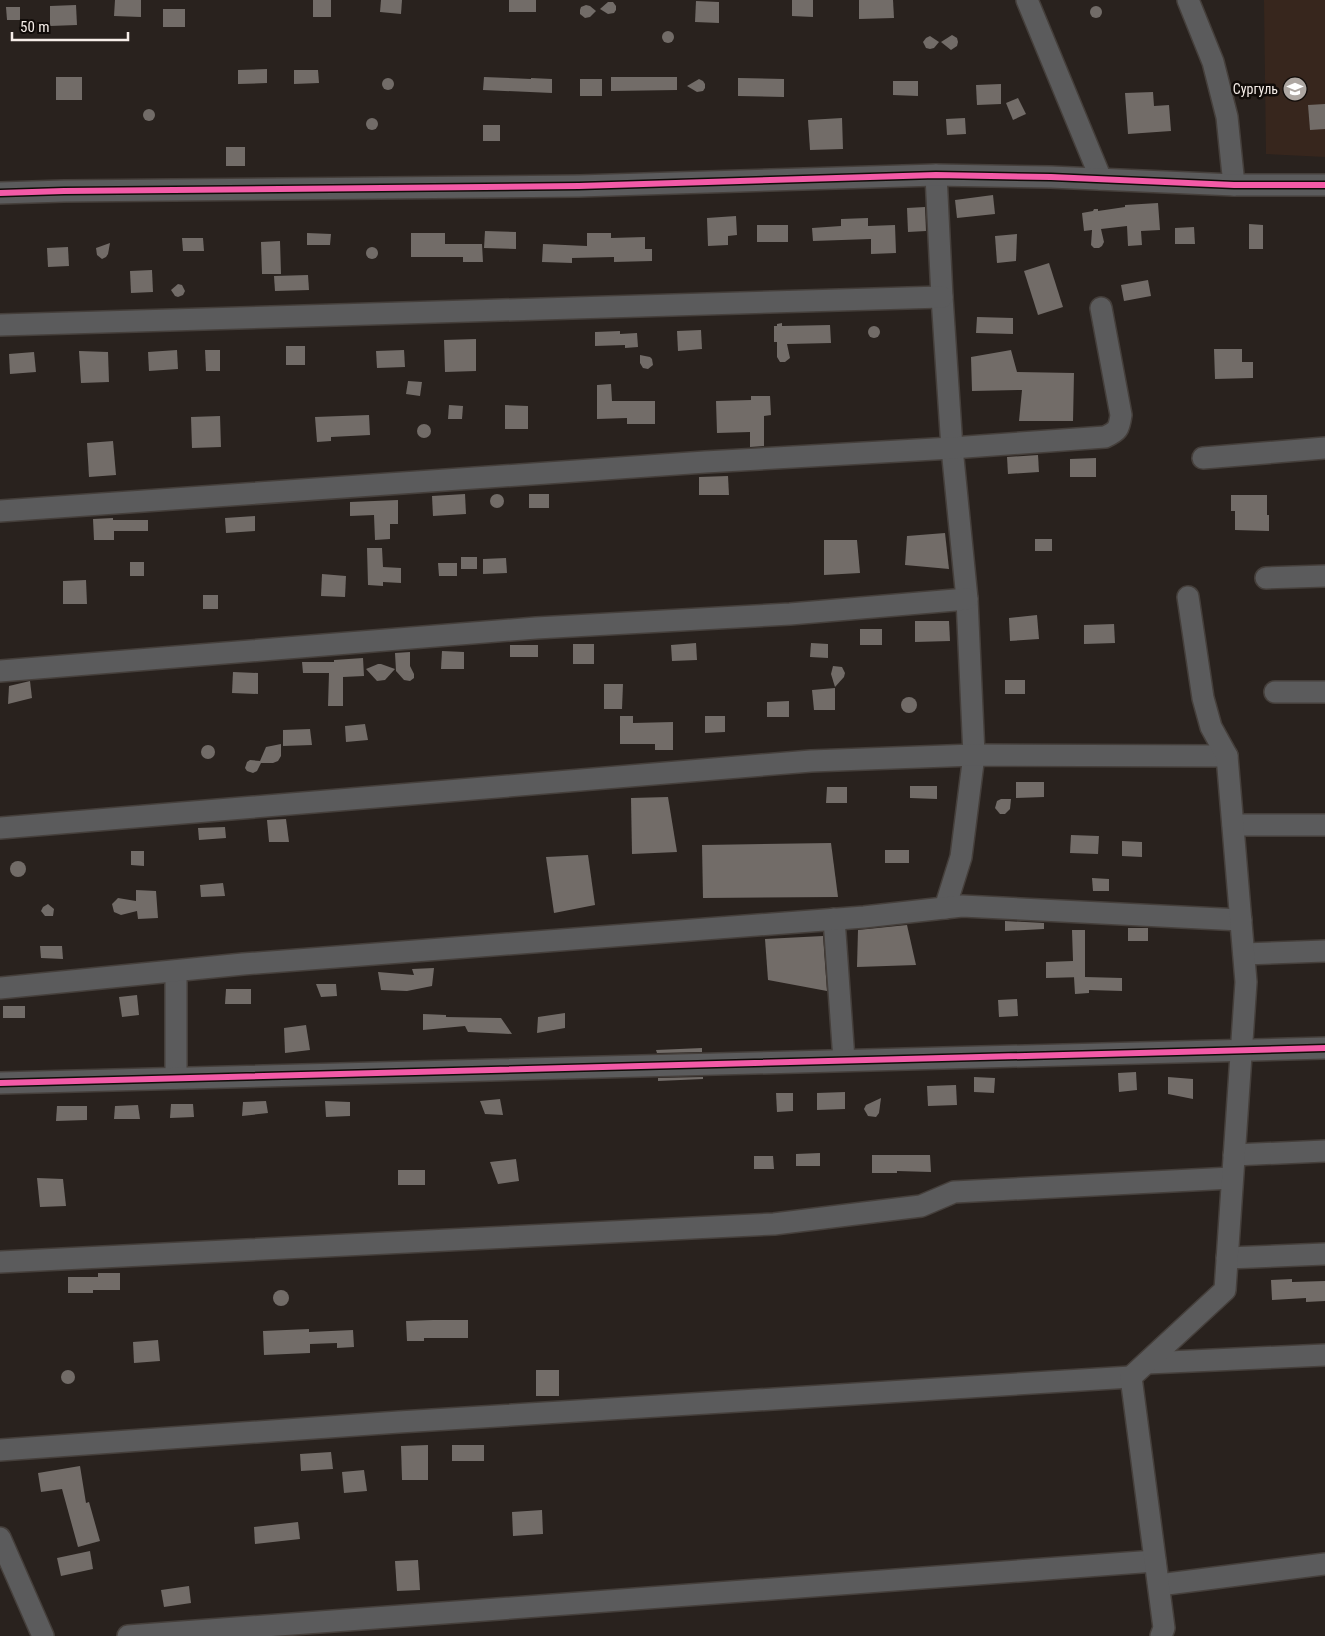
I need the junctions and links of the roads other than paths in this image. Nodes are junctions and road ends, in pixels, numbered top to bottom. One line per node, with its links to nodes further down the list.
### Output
1 (1027, 0): 4 (street)
2 (1188, 0): 5 (street)
3 (936, 175): 4 (street); 7 (street); 8 (street)
4 (1102, 179): 5 (street)
5 (1234, 184): 6 (street)
6 (1325, 186)
7 (0, 193)
8 (942, 297): 10 (street); 11 (street)
9 (1101, 308): 11 (street)
10 (0, 325)
11 (952, 448): 14 (street); 18 (street)
12 (1325, 448): 13 (street)
13 (1202, 458)
14 (0, 511)
15 (1325, 576): 16 (street)
16 (1266, 578)
17 (1188, 597): 23 (street)
18 (967, 599): 19 (street); 22 (street)
19 (0, 671)
20 (1275, 692): 21 (street)
21 (1325, 692)
22 (974, 755): 23 (street); 26 (street); 27 (street)
23 (1227, 756): 24 (street)
24 (1233, 825): 25 (street); 29 (street)
25 (1325, 825)
26 (0, 828)
27 (945, 908): 28 (street); 29 (street)
28 (834, 919): 32 (street); 36 (street)
29 (1241, 920): 31 (street)
30 (1325, 951): 31 (street)
31 (1244, 954): 35 (street)
32 (176, 971): 33 (street); 37 (street)
33 (0, 988)
34 (1325, 1048): 35 (street)
35 (1242, 1050): 36 (street); 40 (street)
36 (844, 1060): 37 (street)
37 (176, 1078): 38 (street)
38 (0, 1083)
39 (1325, 1151): 40 (street)
40 (1234, 1155): 41 (street)
41 (1232, 1178): 43 (street); 44 (street)
42 (1325, 1254): 43 (street)
43 (1227, 1258): 46 (street)
44 (0, 1262)
45 (1325, 1356): 46 (street)
46 (1139, 1370): 47 (street); 49 (street)
47 (0, 1450)
48 (0, 1538): 52 (street)
49 (1155, 1561): 51 (street); 53 (street)
50 (1325, 1564): 51 (street)
51 (1159, 1585): 54 (street)
52 (43, 1636)
53 (128, 1636)
54 (1161, 1636)

